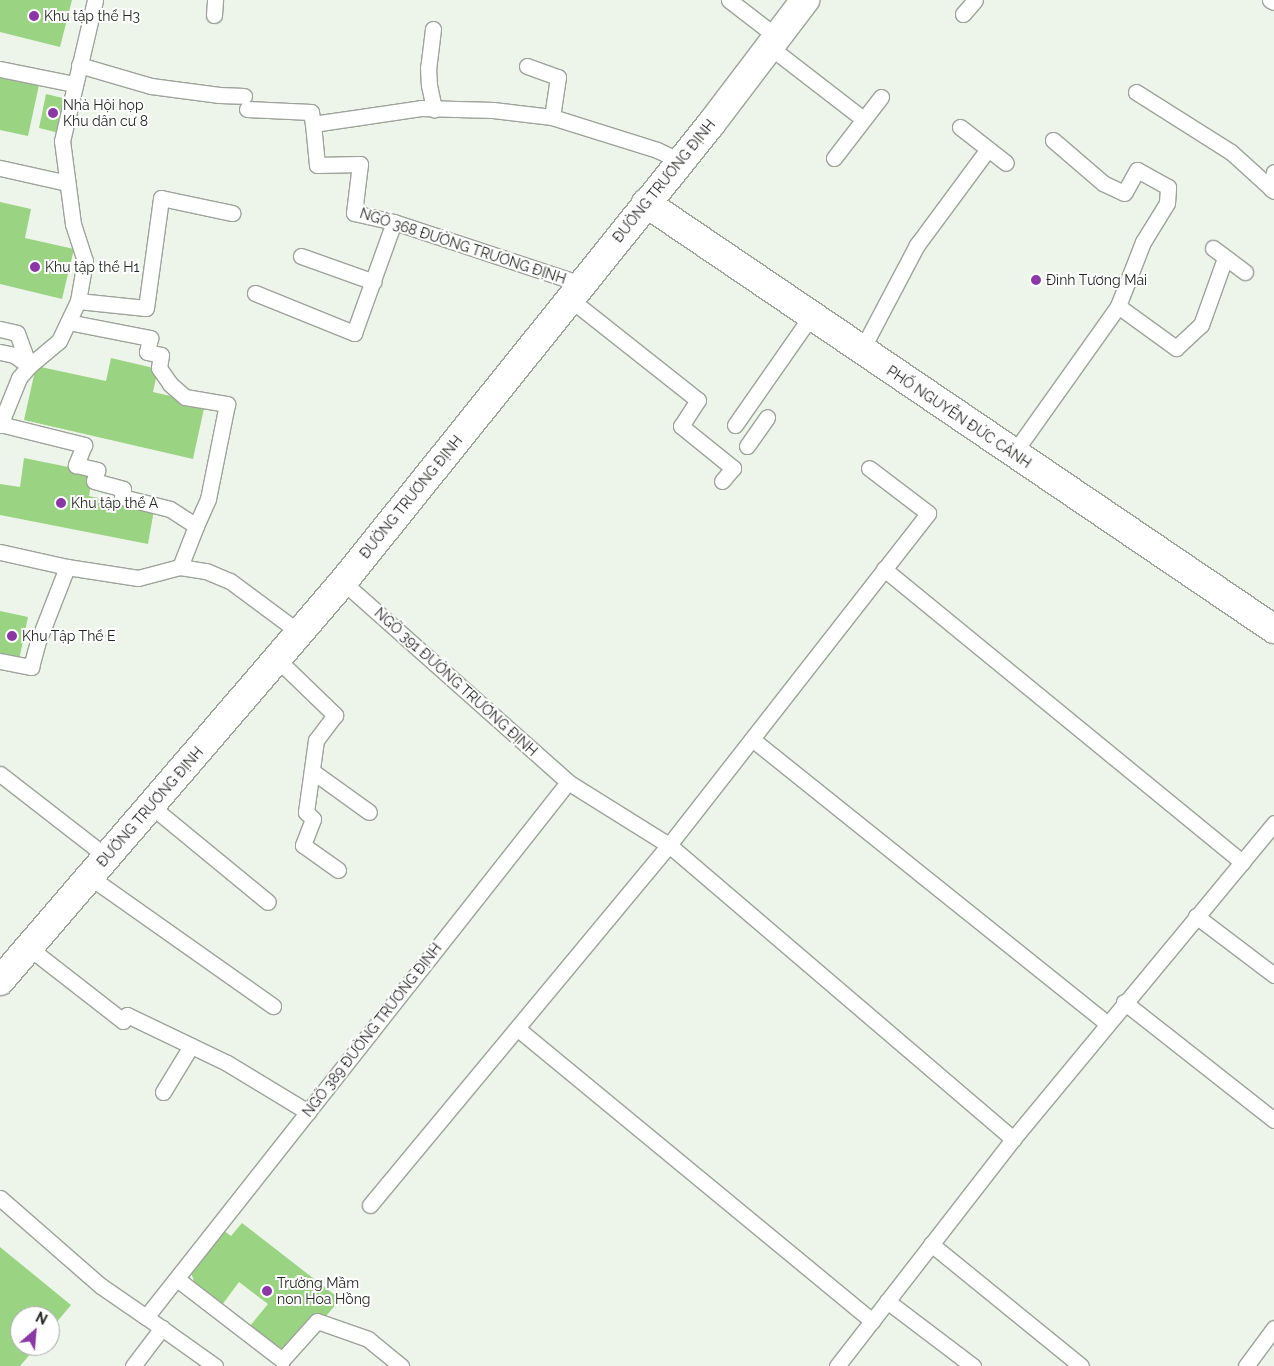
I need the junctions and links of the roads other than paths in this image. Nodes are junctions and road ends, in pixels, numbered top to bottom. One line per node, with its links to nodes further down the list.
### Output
1 (95, 0): 10 (lane)
2 (729, 0): 9 (lane)
3 (805, 0): 9 (main road, ĐƯỜNG TRƯƠNG ĐỊNH)
4 (975, 0): 7 (lane)
5 (1270, 0): 6 (lane)
6 (1274, 2)
7 (963, 14)
8 (432, 30): 16 (lane)
9 (774, 42): 18 (lane); 24 (main road, ĐƯỜNG TRƯƠNG ĐỊNH)
10 (79, 65): 13 (lane); 19 (lane)
11 (527, 66): 17 (lane)
12 (0, 68): 13 (lane)
13 (74, 84): 28 (lane)
14 (1136, 92): 29 (lane)
15 (881, 97): 18 (lane)
16 (434, 109): 17 (lane); 19 (lane)
17 (552, 117): 24 (lane)
18 (863, 119): 23 (lane)
19 (314, 124): 32 (lane, NGÕ 368 ĐƯỜNG TRƯƠNG ĐỊNH)
20 (960, 127): 22 (lane)
21 (1053, 140): 41 (lane)
22 (988, 149): 25 (lane); 45 (lane)
23 (834, 158)
24 (681, 161): 30 (main road, ĐƯỜNG TRƯƠNG ĐỊNH)
25 (1006, 163)
26 (0, 168): 28 (lane)
27 (1274, 172): 29 (lane)
28 (67, 183): 40 (lane)
29 (1272, 190)
30 (646, 203): 38 (main road, ĐƯỜNG TRƯƠNG ĐỊNH); 42 (main road, PHỐ NGUYỄN ĐỨC CẢNH)
31 (232, 213): 40 (lane)
32 (394, 222): 37 (lane); 38 (lane, NGÕ 368 ĐƯỜNG TRƯƠNG ĐỊNH)
33 (1213, 248): 35 (lane)
34 (301, 256): 37 (lane)
35 (1225, 258): 36 (lane); 41 (lane)
36 (1245, 272)
37 (374, 282): 39 (lane)
38 (576, 291): 52 (lane, NGÕ 368 ĐƯỜNG TRƯƠNG ĐỊNH); 58 (main road, ĐƯỜNG TRƯƠNG ĐỊNH)
39 (255, 293)
40 (78, 301): 43 (lane)
41 (1118, 306): 50 (lane)
42 (811, 316): 45 (main road, PHỐ NGUYỄN ĐỨC CẢNH); 49 (lane)
43 (68, 322): 47 (lane); 53 (lane)
44 (0, 329): 47 (lane)
45 (861, 351): 50 (main road, PHỐ NGUYỄN ĐỨC CẢNH)
46 (0, 352): 47 (lane)
47 (29, 366): 48 (lane)
48 (0, 425): 53 (lane)
49 (747, 446)
50 (1014, 454): 59 (main road, PHỐ NGUYỄN ĐỨC CẢNH)
51 (869, 468): 57 (lane)
52 (722, 481)
53 (196, 526): 56 (lane)
54 (0, 552): 55 (lane)
55 (67, 567): 56 (lane); 62 (lane)
56 (180, 567): 60 (lane)
57 (884, 568): 63 (lane); 72 (lane)
58 (343, 582): 60 (main road, ĐƯỜNG TRƯƠNG ĐỊNH); 66 (lane, NGÕ 391 ĐƯỜNG TRƯƠNG ĐỊNH)
59 (1274, 629)
60 (300, 633): 61 (main road, ĐƯỜNG TRƯƠNG ĐỊNH)
61 (277, 659): 64 (lane); 67 (main road, ĐƯỜNG TRƯƠNG ĐỊNH)
62 (0, 661)
63 (752, 739): 70 (lane); 82 (lane)
64 (312, 771): 68 (lane); 73 (lane)
65 (0, 774): 71 (lane)
66 (568, 782): 70 (lane, NGÕ 391 ĐƯỜNG TRƯƠNG ĐỊNH); 86 (lane, NGÕ 389 ĐƯỜNG TRƯƠNG ĐỊNH)
67 (151, 806): 71 (main road, ĐƯỜNG TRƯƠNG ĐỊNH); 75 (lane)
68 (369, 812)
69 (1274, 823): 72 (lane)
70 (669, 846): 83 (lane); 88 (lane, NGÕ 391 ĐƯỜNG TRƯƠNG ĐỊNH)
71 (107, 857): 74 (main road, ĐƯỜNG TRƯƠNG ĐỊNH)
72 (1242, 862): 76 (lane)
73 (338, 870)
74 (90, 877): 77 (main road, ĐƯỜNG TRƯƠNG ĐỊNH); 81 (lane)
75 (268, 902)
76 (1196, 916): 78 (lane); 80 (lane)
77 (28, 947): 79 (main road, ĐƯỜNG TRƯƠNG ĐỊNH); 84 (lane)
78 (1274, 975)
79 (0, 981)
80 (1124, 1002): 82 (lane); 87 (lane)
81 (273, 1006)
82 (1107, 1023): 88 (lane)
83 (518, 1029): 90 (lane); 95 (lane)
84 (191, 1046): 85 (lane); 86 (lane)
85 (163, 1092)
86 (308, 1112): 92 (lane, NGÕ 389 ĐƯỜNG TRƯƠNG ĐỊNH)
87 (1274, 1120)
88 (1013, 1139): 91 (lane)
89 (0, 1198): 94 (lane)
90 (370, 1205)
91 (931, 1244): 93 (lane); 104 (lane)
92 (177, 1279): 94 (lane, NGÕ 389 ĐƯỜNG TRƯƠNG ĐỊNH); 98 (lane)
93 (887, 1301): 95 (lane); 103 (lane)
94 (146, 1317): 96 (lane)
95 (872, 1321): 102 (lane)
96 (162, 1328): 99 (lane); 100 (lane)
97 (1274, 1328): 105 (lane)
98 (280, 1363): 101 (lane)
99 (133, 1366)
100 (215, 1366)
101 (402, 1366)
102 (837, 1366)
103 (973, 1366)
104 (1081, 1366)
105 (1246, 1366)

